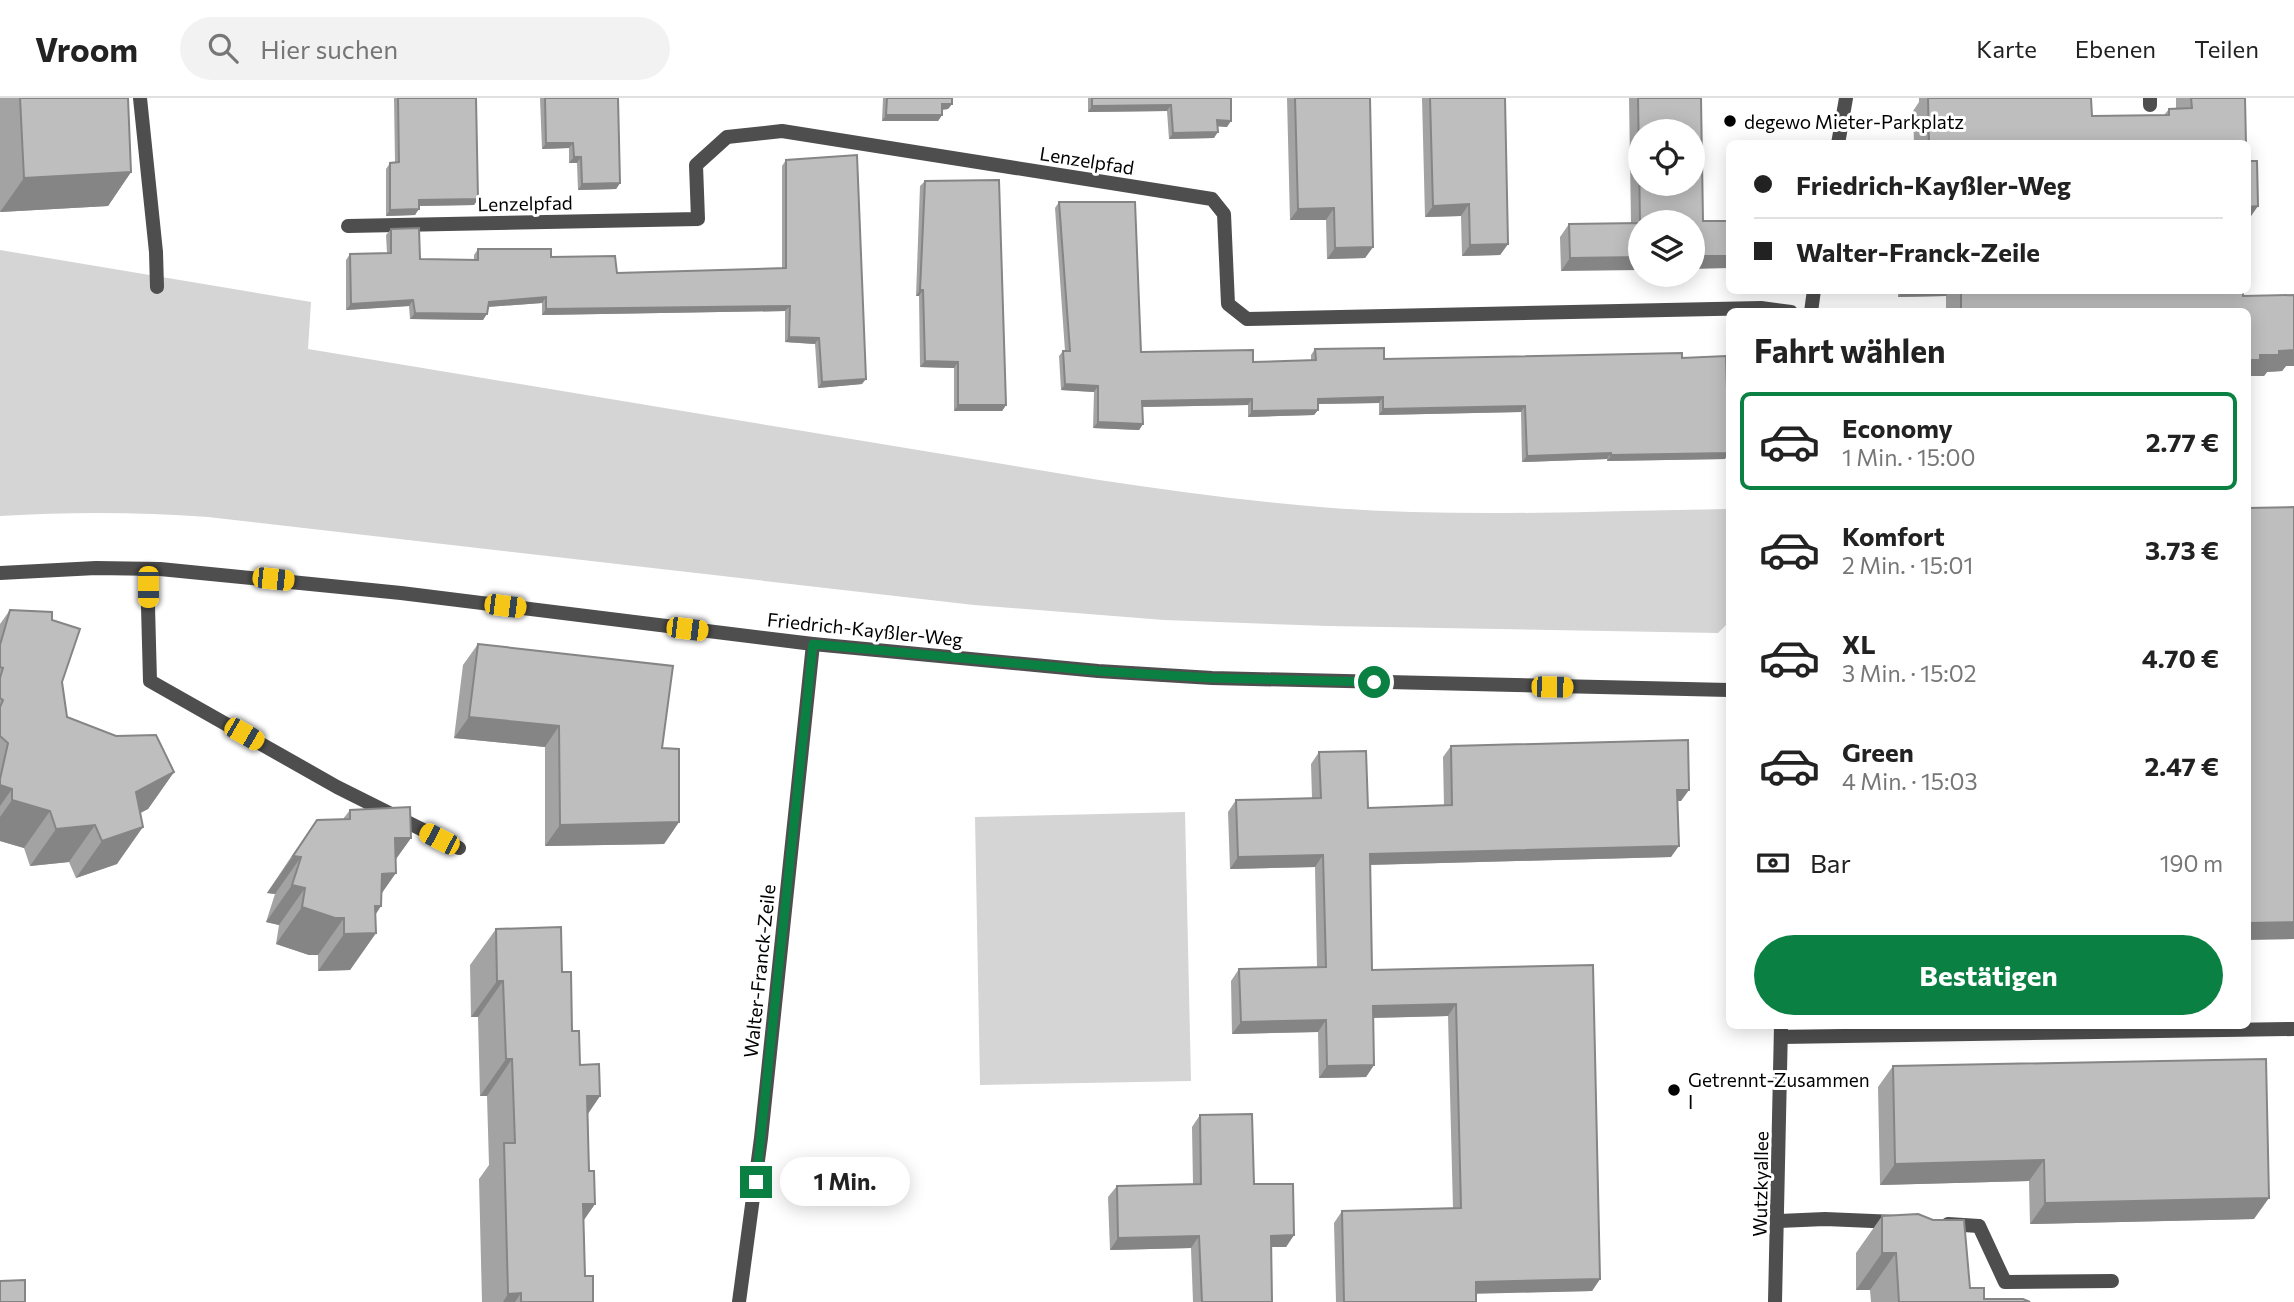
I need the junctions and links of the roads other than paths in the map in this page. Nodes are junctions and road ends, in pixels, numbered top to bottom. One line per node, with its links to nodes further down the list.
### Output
1 (140, 98): 5 (street)
2 (1846, 98): 3 (street)
3 (1839, 140)
4 (348, 226): 6 (street, Lenzelpfad)
5 (158, 287)
6 (1726, 309)
7 (147, 569): 8 (street, Friedrich-Kayßler-Weg); 9 (street, Friedrich-Kayßler-Weg); 11 (street)
8 (0, 573)
9 (813, 644): 10 (street, Friedrich-Kayßler-Weg); 16 (street, Walter-Franck-Zeile)
10 (1726, 690)
11 (458, 848)
12 (2294, 1029): 13 (street)
13 (1781, 1031): 14 (street, Wutzkyallee)
14 (1779, 1221): 15 (street); 17 (street, Wutzkyallee)
15 (2112, 1281)
16 (739, 1302)
17 (1775, 1302)

